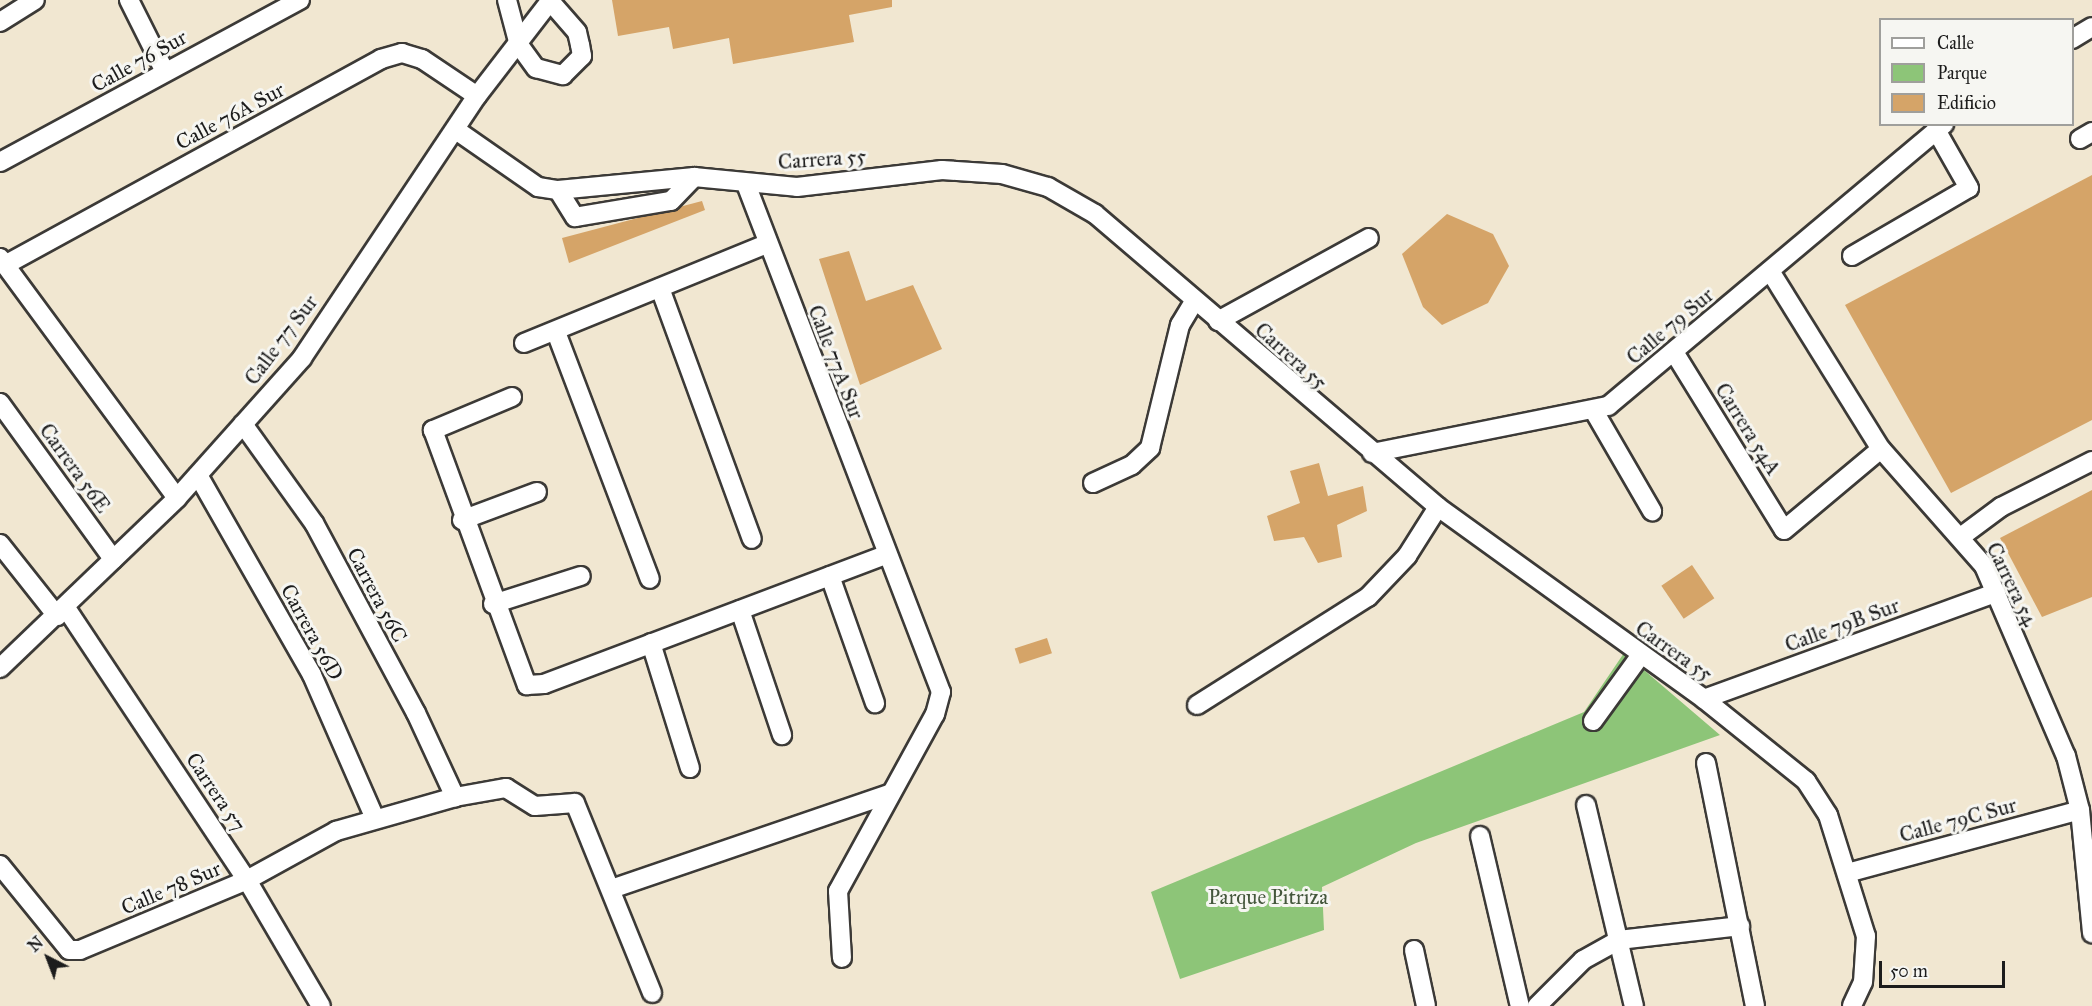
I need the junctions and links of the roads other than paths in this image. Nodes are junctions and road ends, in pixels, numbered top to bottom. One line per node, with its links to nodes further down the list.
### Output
1 (35, 0): 6 (street)
2 (129, 0): 10 (street)
3 (300, 0): 10 (street, Calle 76 Sur)
4 (507, 0): 9 (street)
5 (550, 0): 9 (street, Calle 77 Sur); 9 (street)
6 (0, 22)
7 (2092, 27): 8 (street)
8 (2074, 38)
9 (519, 45): 11 (street, Calle 77 Sur)
10 (165, 72): 14 (street, Calle 76 Sur)
11 (477, 96): 13 (street, Calle 77 Sur); 21 (street, Calle 76A Sur)
12 (1940, 128): 20 (street); 22 (street, Calle 79 Sur)
13 (456, 130): 17 (street, Carrera 55); 32 (street, Calle 77 Sur)
14 (0, 162)
15 (694, 177): 16 (street, Carrera 55); 17 (street, Carrera 55); 17 (street)
16 (746, 184): 19 (street, Calle 77A Sur); 24 (street, Carrera 55)
17 (558, 190)
18 (1370, 238): 25 (street)
19 (766, 244): 23 (street); 46 (street, Calle 77A Sur)
20 (1852, 256)
21 (3, 261): 39 (street)
22 (1770, 272): 28 (street, Calle 79 Sur); 33 (street, Carrera 54)
23 (660, 288): 26 (street); 44 (street)
24 (1195, 300): 25 (street, Carrera 55); 37 (street)
25 (1218, 321): 34 (street, Carrera 55)
26 (556, 332): 27 (street); 50 (street)
27 (524, 343)
28 (1674, 352): 31 (street, Calle 79 Sur); 33 (street, Carrera 54A)
29 (512, 397): 42 (street)
30 (0, 403): 47 (street, Carrera 56E)
31 (1594, 411): 34 (street, Calle 79 Sur); 41 (street)
32 (243, 424): 36 (street, Calle 77 Sur); 66 (street, Carrera 56C)
33 (1881, 449): 43 (street, Carrera 54)
34 (1372, 453): 40 (street, Carrera 55)
35 (2092, 461): 43 (street)
36 (198, 475): 39 (street, Calle 77 Sur); 69 (street, Carrera 56D)
37 (1093, 483)
38 (537, 492): 42 (street)
39 (177, 498): 47 (street, Calle 77 Sur)
40 (1438, 507): 56 (street, Carrera 55); 60 (street)
41 (1652, 511)
42 (462, 520): 52 (street)
43 (1962, 536): 51 (street, Carrera 54)
44 (752, 539)
45 (0, 544): 54 (street, Carrera 57)
46 (886, 555): 49 (street); 65 (street, Calle 77A Sur)
47 (113, 558): 54 (street, Calle 77 Sur)
48 (580, 576): 52 (street)
49 (830, 576): 53 (street); 59 (street)
50 (651, 579)
51 (1996, 593): 58 (street, Calle 79B Sur); 68 (street, Carrera 54)
52 (493, 604): 55 (street)
53 (740, 610): 55 (street); 62 (street)
54 (62, 612): 57 (street, Calle 77 Sur); 74 (street, Carrera 57)
55 (651, 643): 64 (street)
56 (1640, 656): 58 (street, Carrera 55); 61 (street)
57 (0, 668)
58 (1704, 699): 73 (street, Carrera 55)
59 (875, 703)
60 (1197, 705)
61 (1593, 721)
62 (782, 735)
63 (1706, 763): 76 (street)
64 (690, 768)
65 (888, 794): 75 (street); 80 (street, Calle 77A Sur)
66 (454, 797): 69 (street, Calle 78 Sur); 75 (street, Calle 78 Sur)
67 (1586, 805): 78 (street)
68 (2079, 810): 71 (street, Carrera 54); 73 (street, Calle 79C Sur)
69 (374, 816): 74 (street, Calle 78 Sur)
70 (1480, 836): 84 (street)
71 (2089, 857): 77 (street, Carrera 54)
72 (0, 865): 74 (street, Calle 78 Sur)
73 (1847, 873): 88 (street, Carrera 55)
74 (248, 880): 82 (street, Carrera 57)
75 (614, 888): 81 (street)
76 (1740, 926): 78 (street); 87 (street)
77 (2092, 933)
78 (1619, 940): 85 (street); 86 (street)
79 (1414, 950): 83 (street)
80 (842, 958)
81 (652, 993)
82 (321, 1006)
83 (1426, 1006)
84 (1520, 1006)
85 (1537, 1006)
86 (1634, 1006)
87 (1755, 1006)
88 (1852, 1006)

